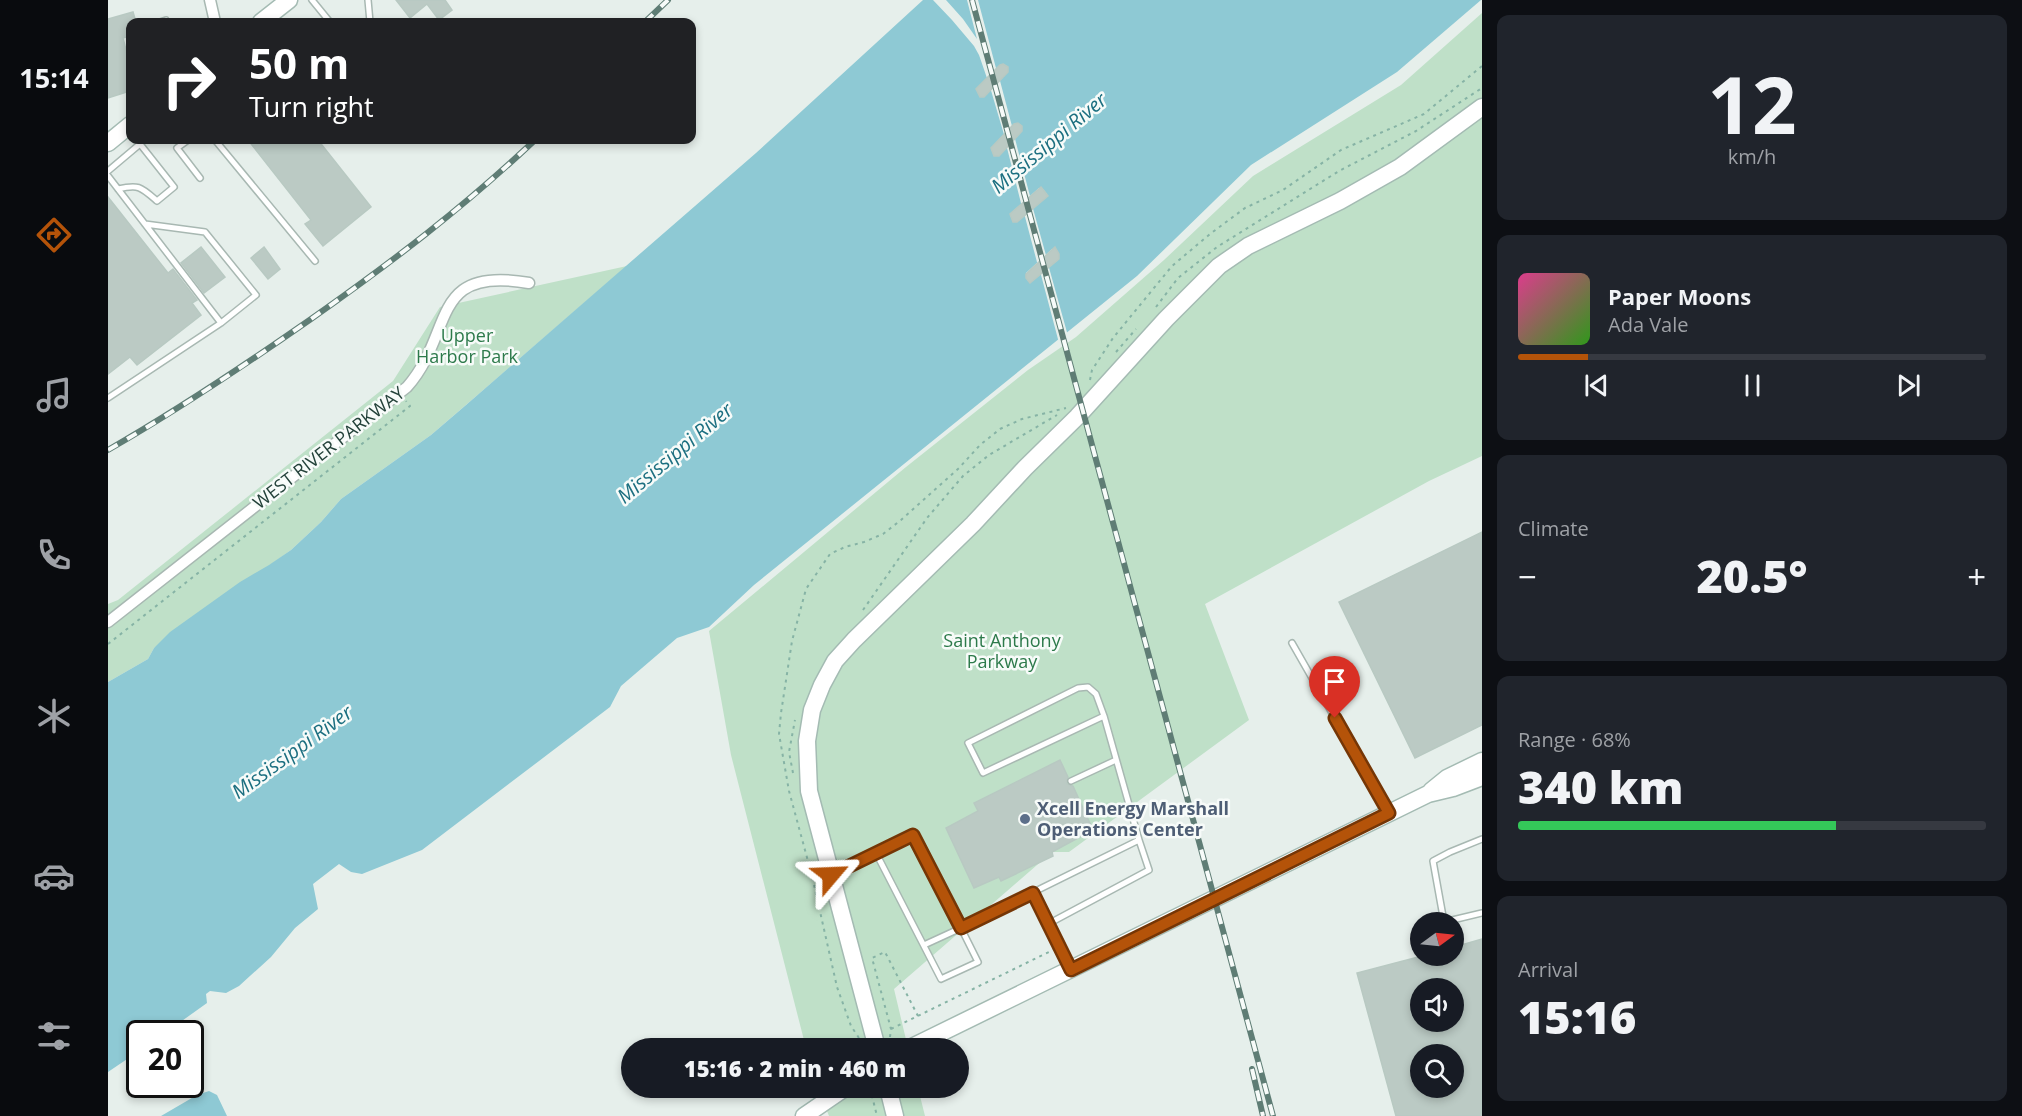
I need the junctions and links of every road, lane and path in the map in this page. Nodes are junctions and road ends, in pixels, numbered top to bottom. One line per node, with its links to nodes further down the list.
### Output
1 (210, 0): 5 (street)
2 (289, 0): 6 (street)
3 (312, 0): 7 (lane)
4 (368, 0): 8 (lane)
5 (214, 18)
6 (266, 18)
7 (327, 18)
8 (370, 18)
9 (1482, 66): 23 (path)
10 (1482, 107): 40 (street)
11 (126, 128): 12 (street)
12 (108, 143)
13 (182, 144): 17 (lane)
14 (218, 144): 20 (lane)
15 (108, 171): 18 (lane)
16 (108, 176): 18 (lane)
17 (200, 178)
18 (118, 189): 19 (lane)
19 (145, 224): 22 (lane); 22 (lane)
20 (315, 261)
21 (529, 283): 27 (street, WEST RIVER PARKWAY)
22 (221, 323): 24 (lane)
23 (1089, 383)
24 (108, 398)
25 (410, 406): 29 (path)
26 (861, 612): 49 (path)
27 (108, 622)
28 (1292, 643): 36 (lane)
29 (108, 644)
30 (1104, 716): 30 (lane); 32 (lane)
31 (796, 717): 34 (path)
32 (1116, 760): 35 (lane); 38 (lane)
33 (1478, 775): 36 (street)
34 (795, 779)
35 (1071, 781)
36 (1389, 813): 47 (street)
37 (1482, 839): 42 (lane)
38 (1139, 840): 41 (lane); 43 (lane)
39 (876, 852): 40 (lane); 44 (lane); 45 (lane)
40 (831, 875): 51 (street)
41 (1033, 893): 43 (lane); 44 (lane)
42 (1482, 913)
43 (1048, 924): 46 (lane)
44 (961, 928): 45 (lane); 45 (lane)
45 (924, 945)
46 (1059, 947): 47 (lane); 48 (path)
47 (1071, 970): 53 (street)
48 (918, 1016): 50 (path); 50 (path)
49 (858, 1026)
50 (891, 1029): 52 (path)
51 (881, 1038)
52 (886, 1038)
53 (931, 1038)
54 (830, 1098): 57 (street)
55 (872, 1098): 58 (path)
56 (890, 1098): 59 (street)
57 (804, 1116)
58 (877, 1116)
59 (895, 1116)

